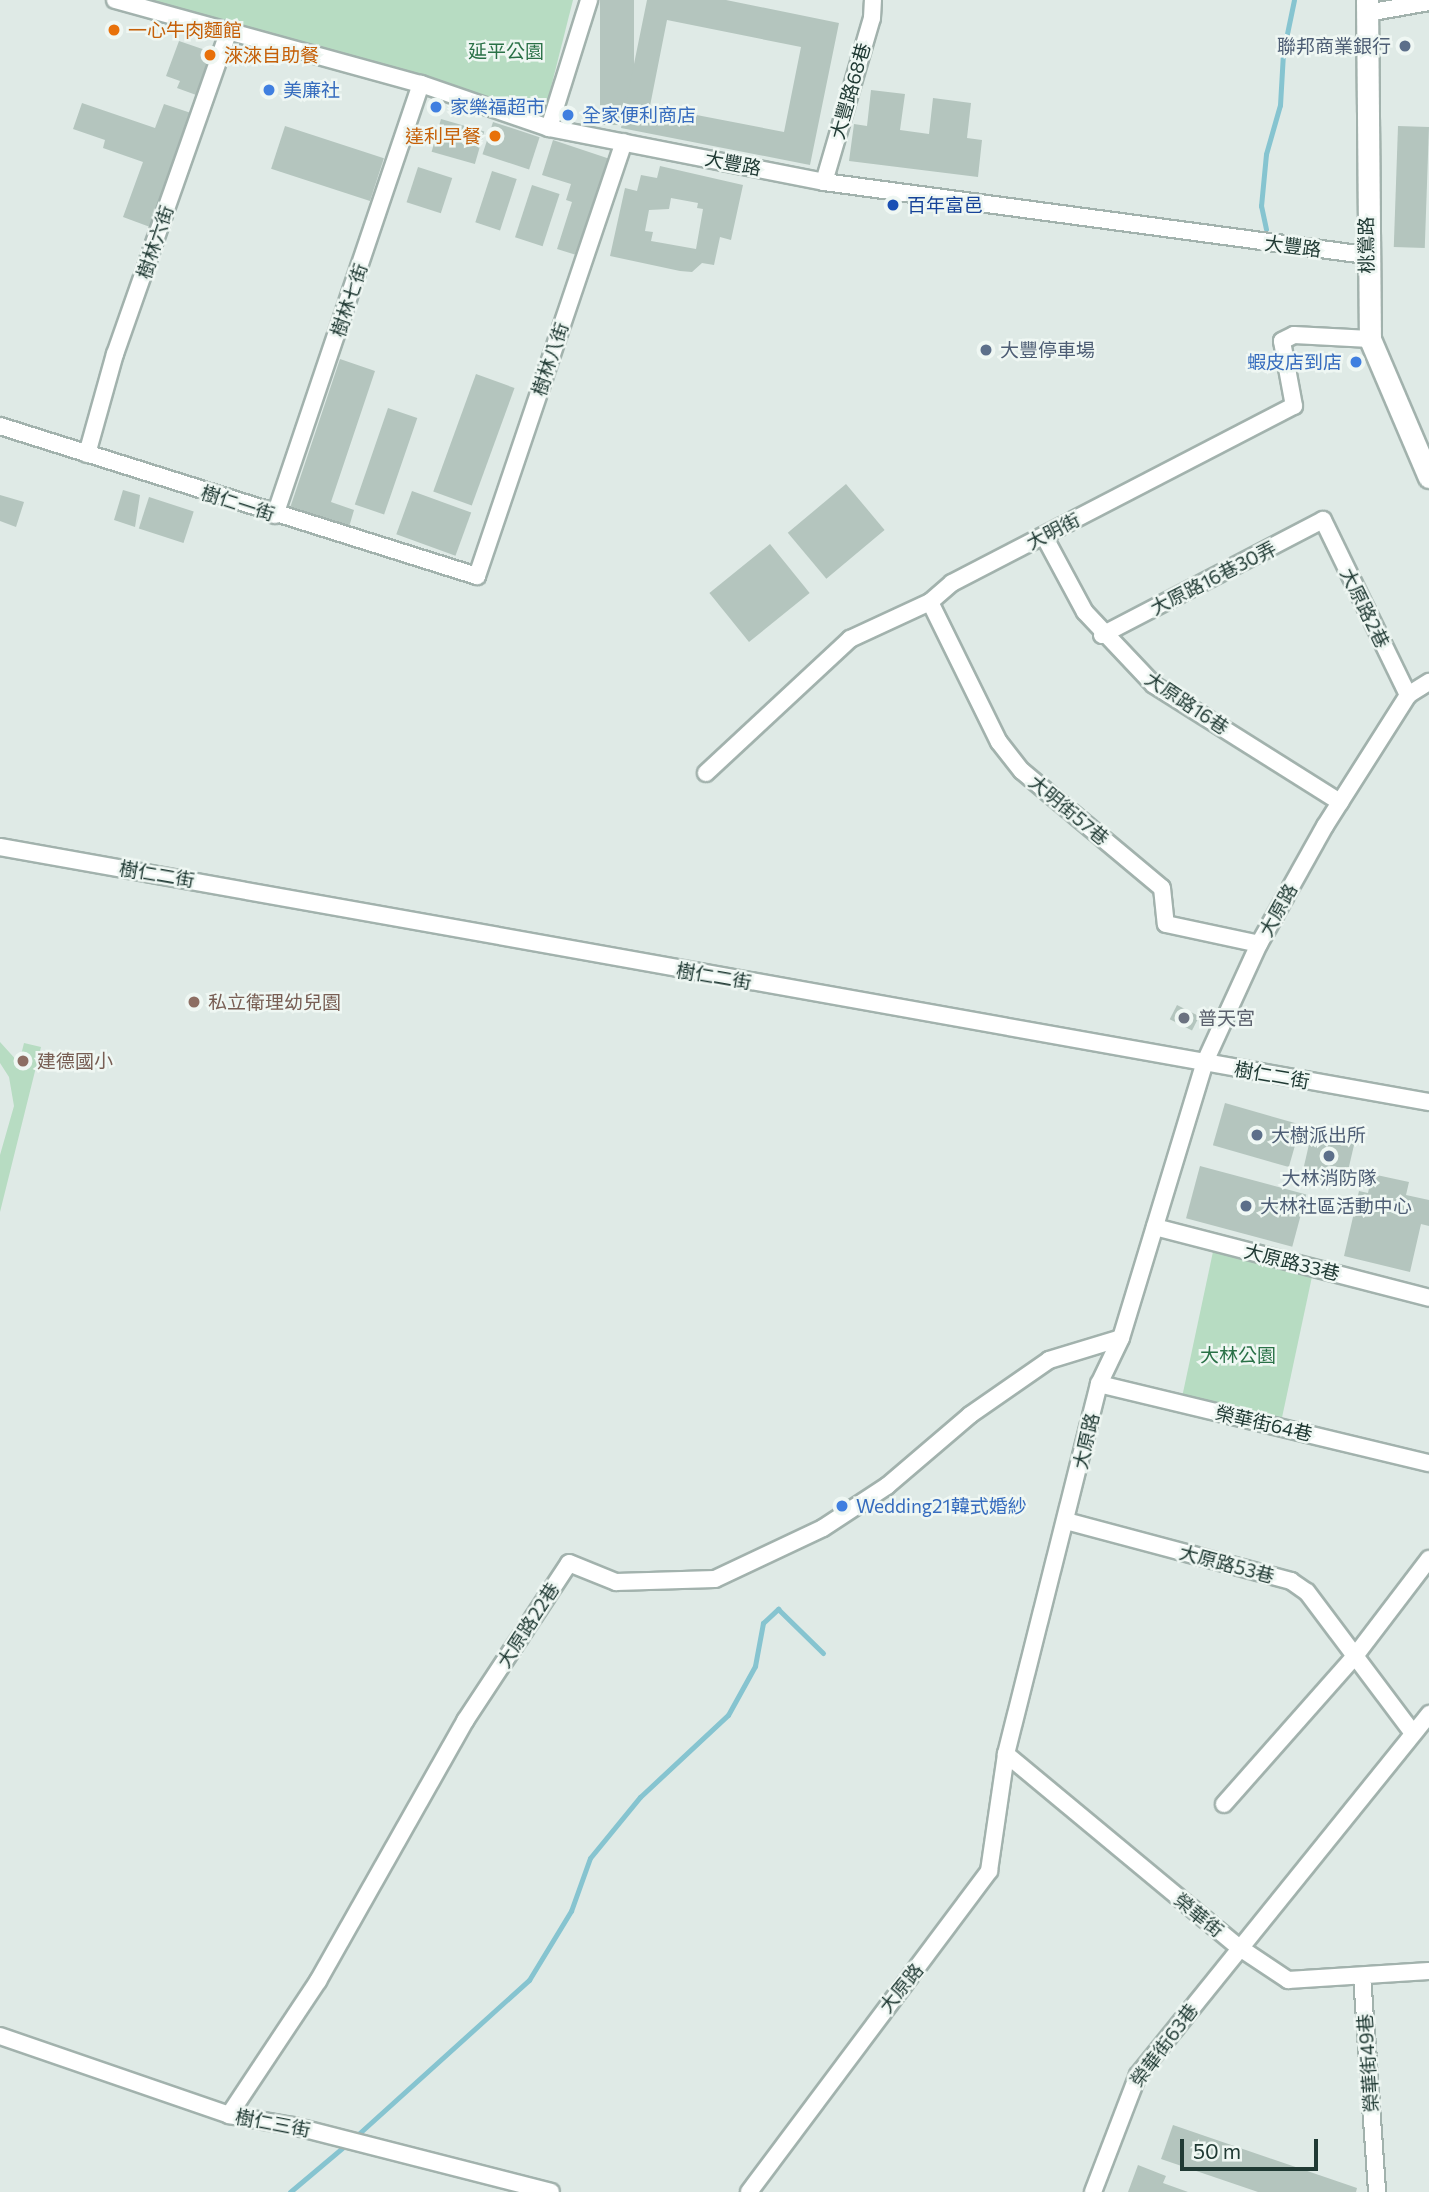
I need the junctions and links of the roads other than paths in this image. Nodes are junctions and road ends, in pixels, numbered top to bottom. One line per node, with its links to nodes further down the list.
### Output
1 (115, 0): 6 (street, 大豐路)
2 (589, 0): 8 (street)
3 (873, 0): 10 (street, 大豐路68巷)
4 (1429, 2): 5 (street)
5 (1367, 7): 11 (main road, 桃鶯路)
6 (229, 31): 7 (street, 大豐路); 14 (street, 樹林六街)
7 (421, 84): 8 (street, 大豐路); 16 (street, 樹林七街)
8 (549, 128): 9 (street, 大豐路)
9 (624, 142): 10 (street, 大豐路); 19 (street, 樹林八街)
10 (824, 182): 11 (street, 大豐路)
11 (1366, 255): 12 (main road, 桃鶯路)
12 (1370, 339): 15 (main road, 桃鶯路); 18 (street, 大明街)
13 (0, 426): 14 (street, 樹仁一街)
14 (87, 454): 16 (street, 樹仁一街)
15 (1429, 477)
16 (275, 515): 19 (street, 樹仁一街)
17 (1323, 520): 21 (street, 大原路16巷30弄); 23 (street, 大原路2巷)
18 (1044, 536): 20 (street, 大明街); 21 (street, 大原路16巷)
19 (477, 576)
20 (930, 602): 24 (street, 大明街); 27 (street, 大明街57巷)
21 (1102, 635): 25 (street, 大原路16巷)
22 (1429, 682): 23 (street, 大原路)
23 (1408, 695): 25 (street, 大原路)
24 (706, 773)
25 (1340, 802): 27 (street, 大原路)
26 (0, 847): 28 (street, 樹仁二街)
27 (1259, 944): 28 (street, 大原路)
28 (1204, 1064): 29 (street, 樹仁二街); 30 (street, 大原路)
29 (1429, 1102)
30 (1155, 1227): 31 (street, 大原路33巷); 32 (street, 大原路)
31 (1429, 1298)
32 (1121, 1338): 33 (street, 大原路); 46 (street, 大原路22巷)
33 (1099, 1384): 34 (street, 榮華街64巷); 35 (street, 大原路)
34 (1429, 1463)
35 (1066, 1521): 37 (street, 大原路53巷); 40 (street, 大原路)
36 (1429, 1559): 37 (street)
37 (1355, 1656): 39 (street, 大原路53巷); 41 (street)
38 (1429, 1714): 39 (street)
39 (1413, 1732): 42 (street)
40 (1006, 1754): 42 (street, 榮華街); 48 (street, 大原路)
41 (1224, 1804)
42 (1240, 1948): 44 (street, 榮華街); 49 (street, 榮華街63巷)
43 (1429, 1971): 44 (street, 榮華街)
44 (1362, 1976): 50 (street, 榮華街49巷)
45 (0, 2036): 46 (street, 樹仁三街)
46 (229, 2115): 47 (street, 樹仁三街)
47 (551, 2192)
48 (749, 2192)
49 (1093, 2192)
50 (1377, 2192)

